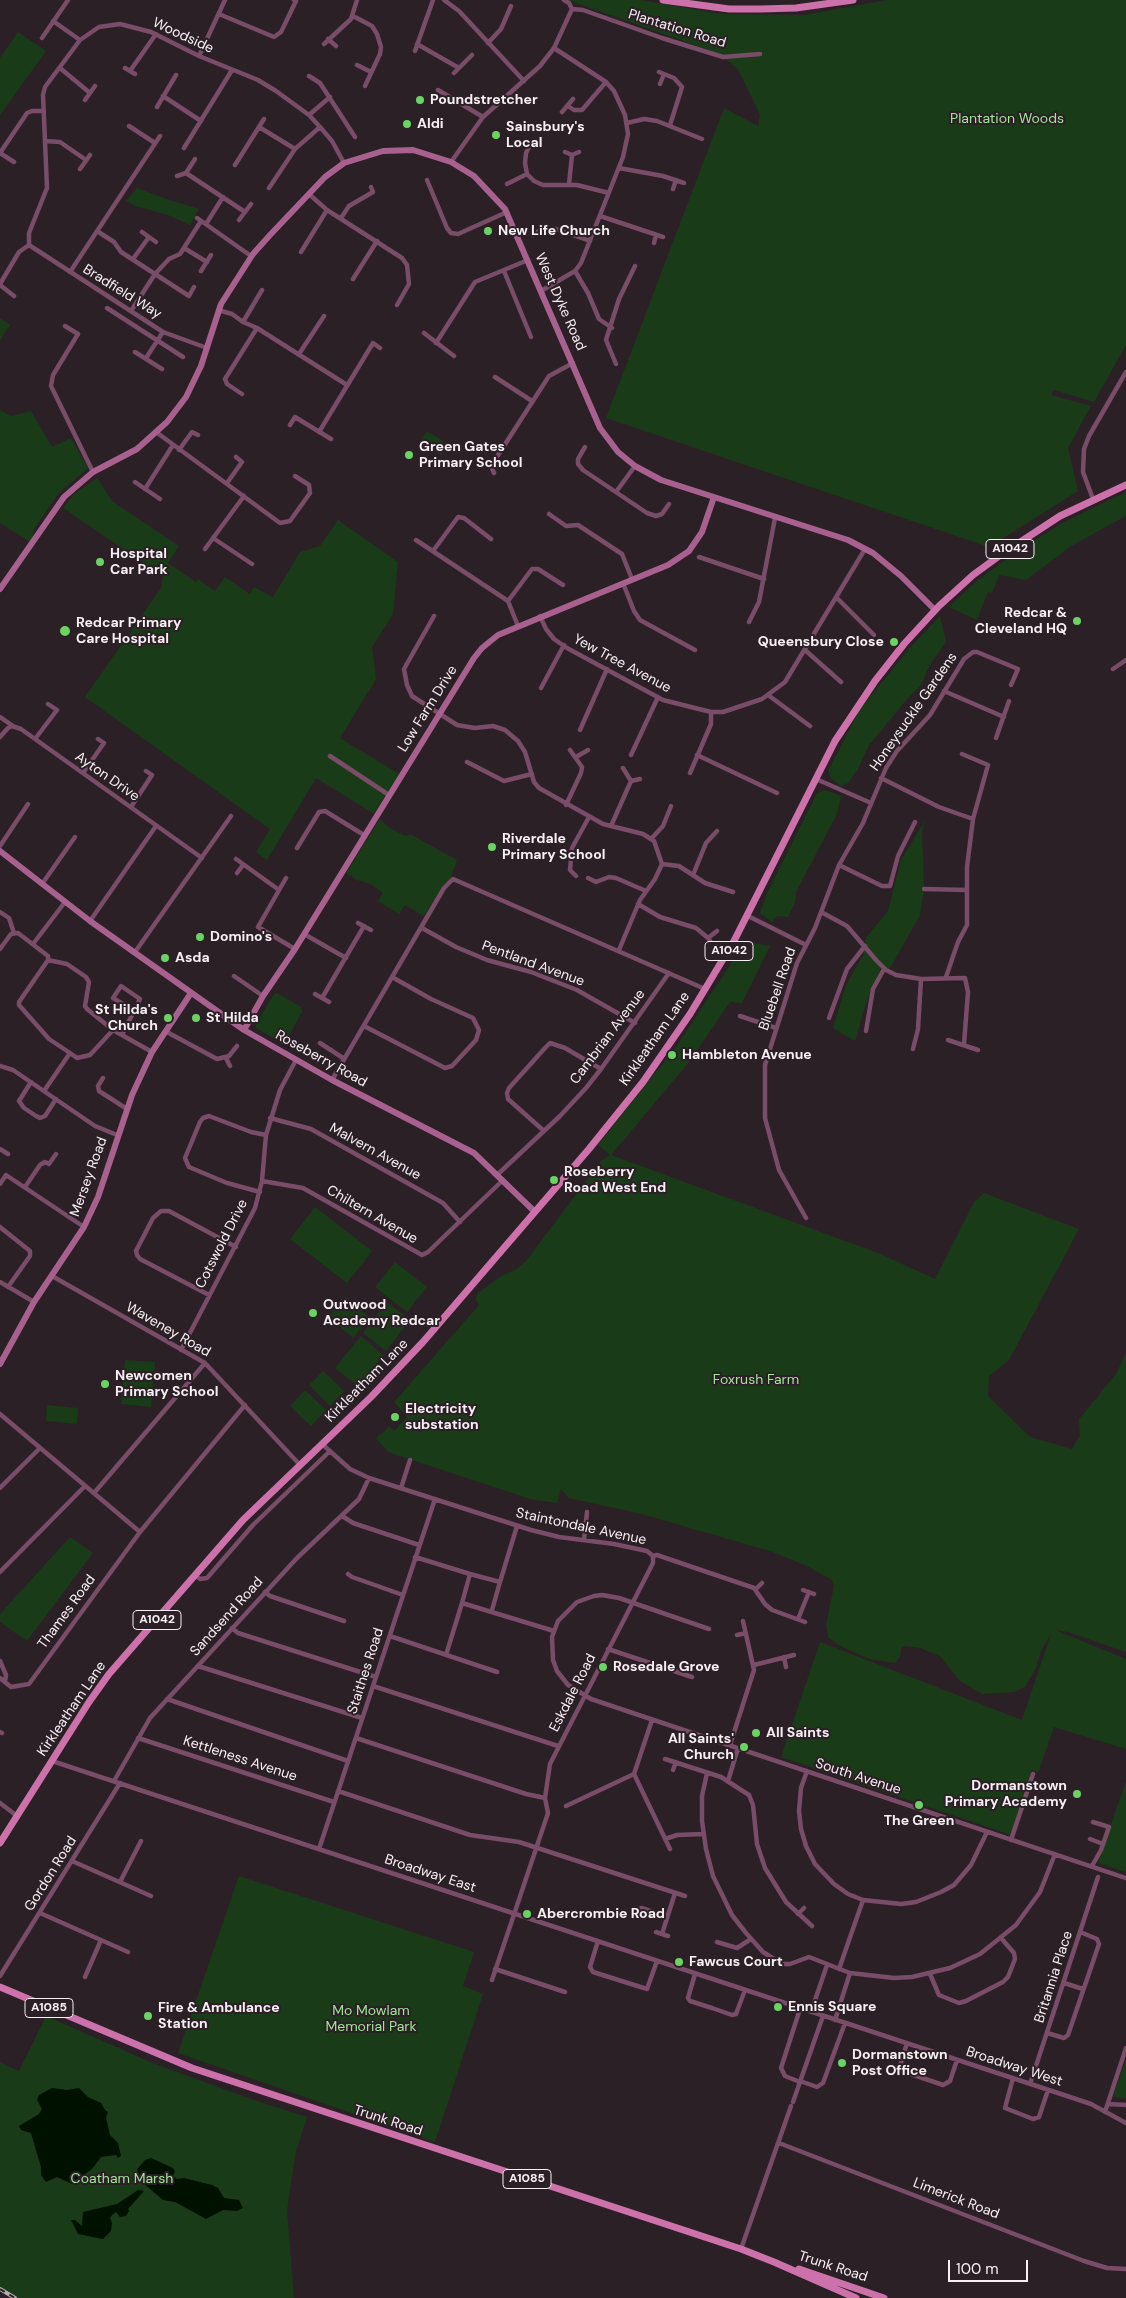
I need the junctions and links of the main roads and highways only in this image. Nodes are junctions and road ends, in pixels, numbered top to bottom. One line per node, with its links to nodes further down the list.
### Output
1 (663, 0): 2 (main road)
2 (853, 0)
3 (1126, 485): 4 (main road, Kirkleatham Lane / A1042)
4 (0, 1843)
5 (0, 1987): 6 (main road, Trunk Road / A1085)
6 (774, 2262): 7 (main road, Trunk Road / A1085); 8 (main road, Trunk Road / A1085)
7 (856, 2298)
8 (884, 2298)

